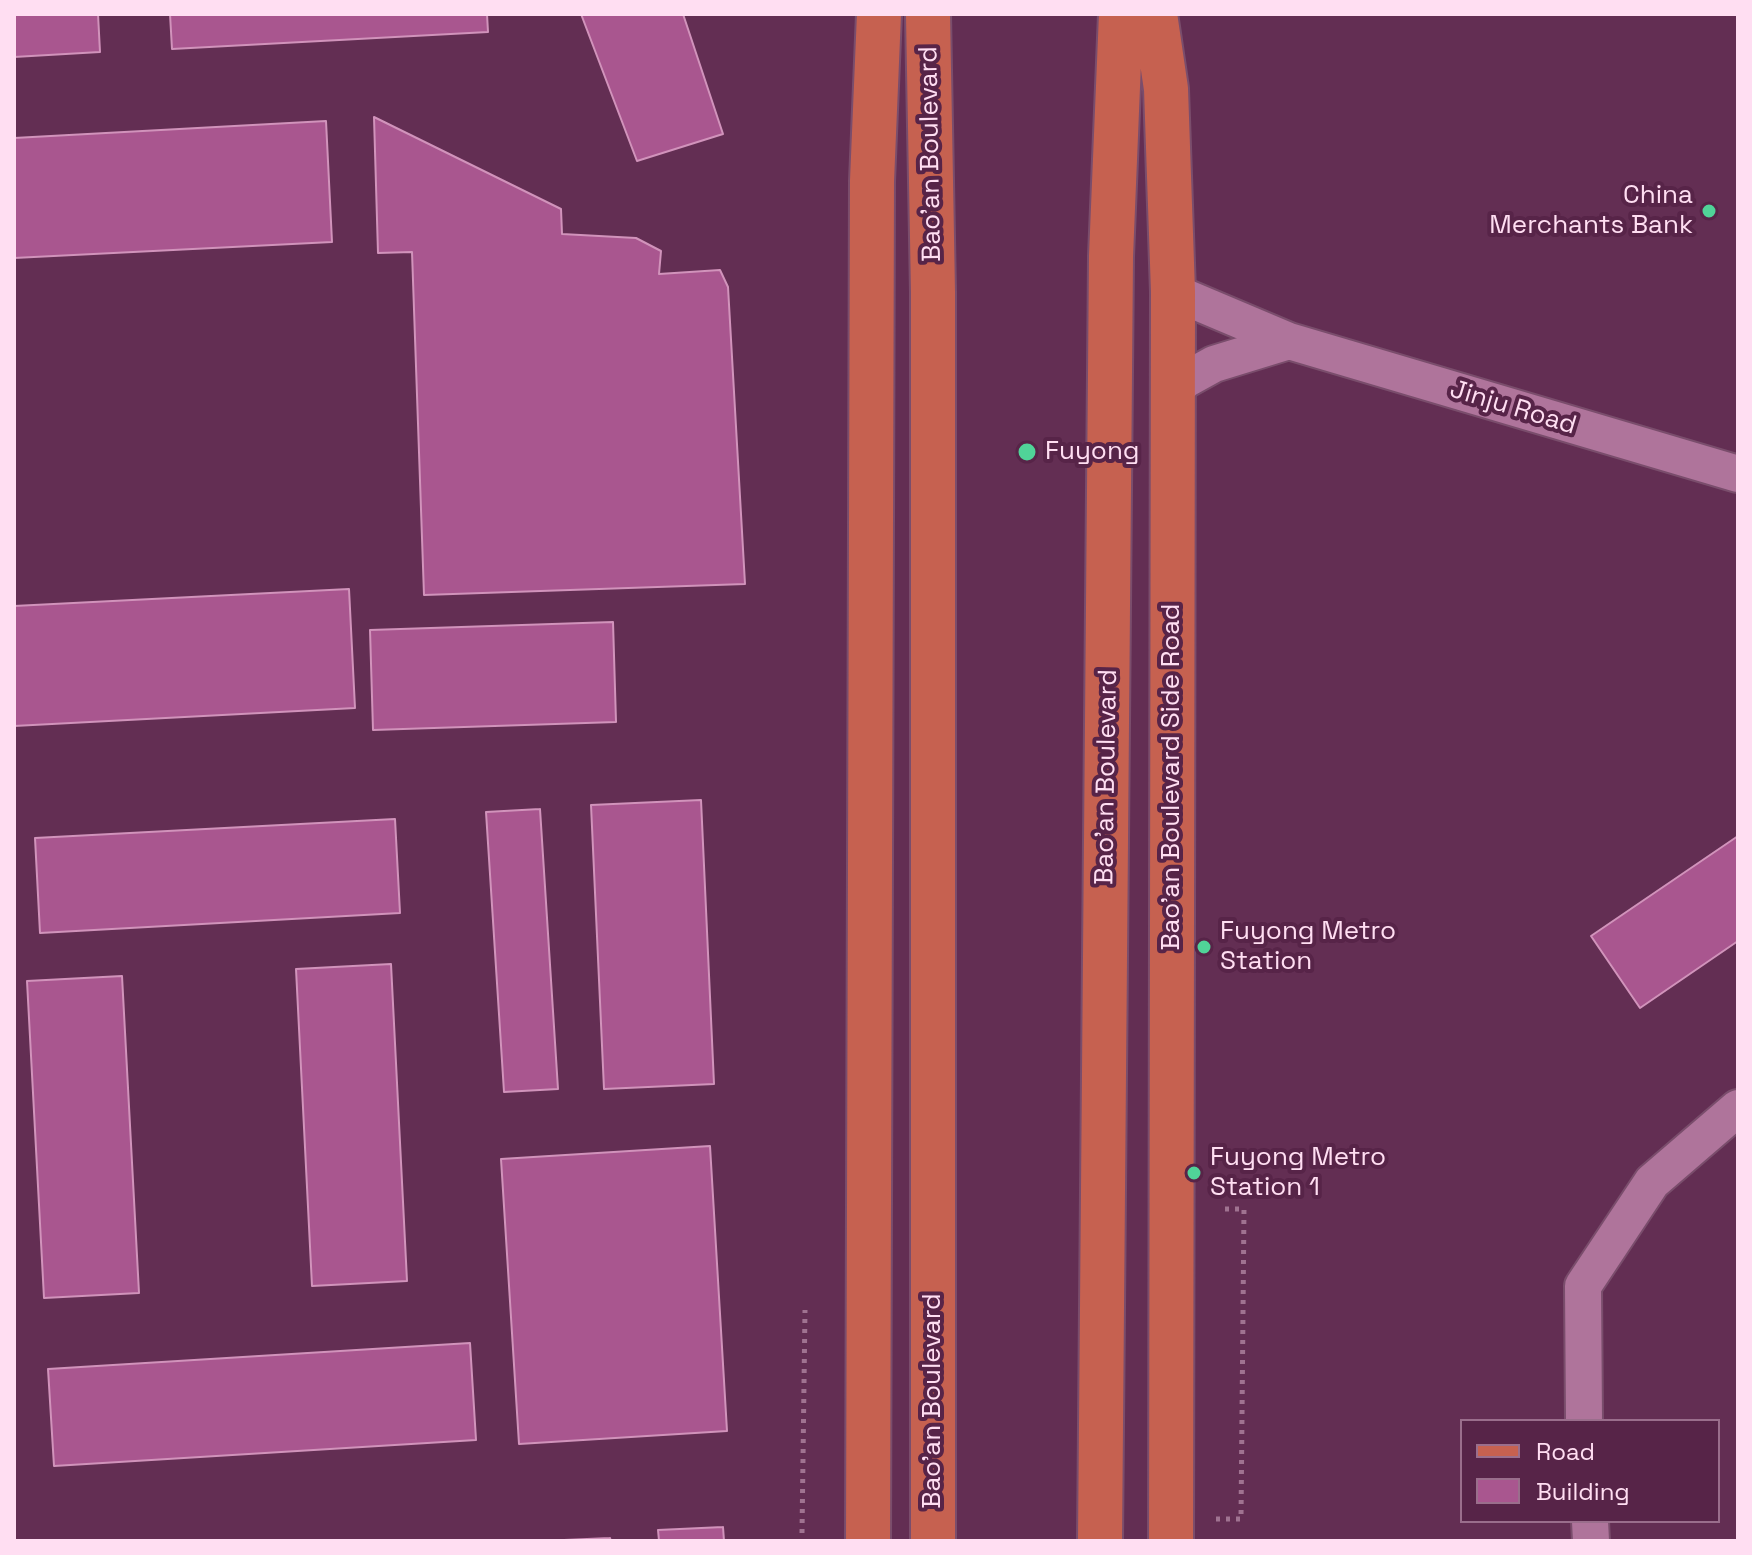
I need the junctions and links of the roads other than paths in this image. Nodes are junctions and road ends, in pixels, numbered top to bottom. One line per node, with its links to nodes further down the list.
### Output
1 (879, 14): 11 (main road)
2 (928, 14): 12 (main road, Bao'an Boulevard)
3 (1121, 14): 13 (main road, Bao'an Boulevard)
4 (1155, 14): 5 (main road, Bao'an Boulevard Side Road)
5 (1173, 292): 6 (street, Jinju Road); 7 (main road, Bao'an Boulevard Side Road)
6 (1289, 341): 7 (street); 8 (street, Jinju Road)
7 (1172, 393): 14 (main road, Bao'an Boulevard Side Road)
8 (1738, 474)
9 (1738, 1108): 10 (street)
10 (1584, 1419)
11 (868, 1541)
12 (933, 1541)
13 (1100, 1541)
14 (1171, 1541)

